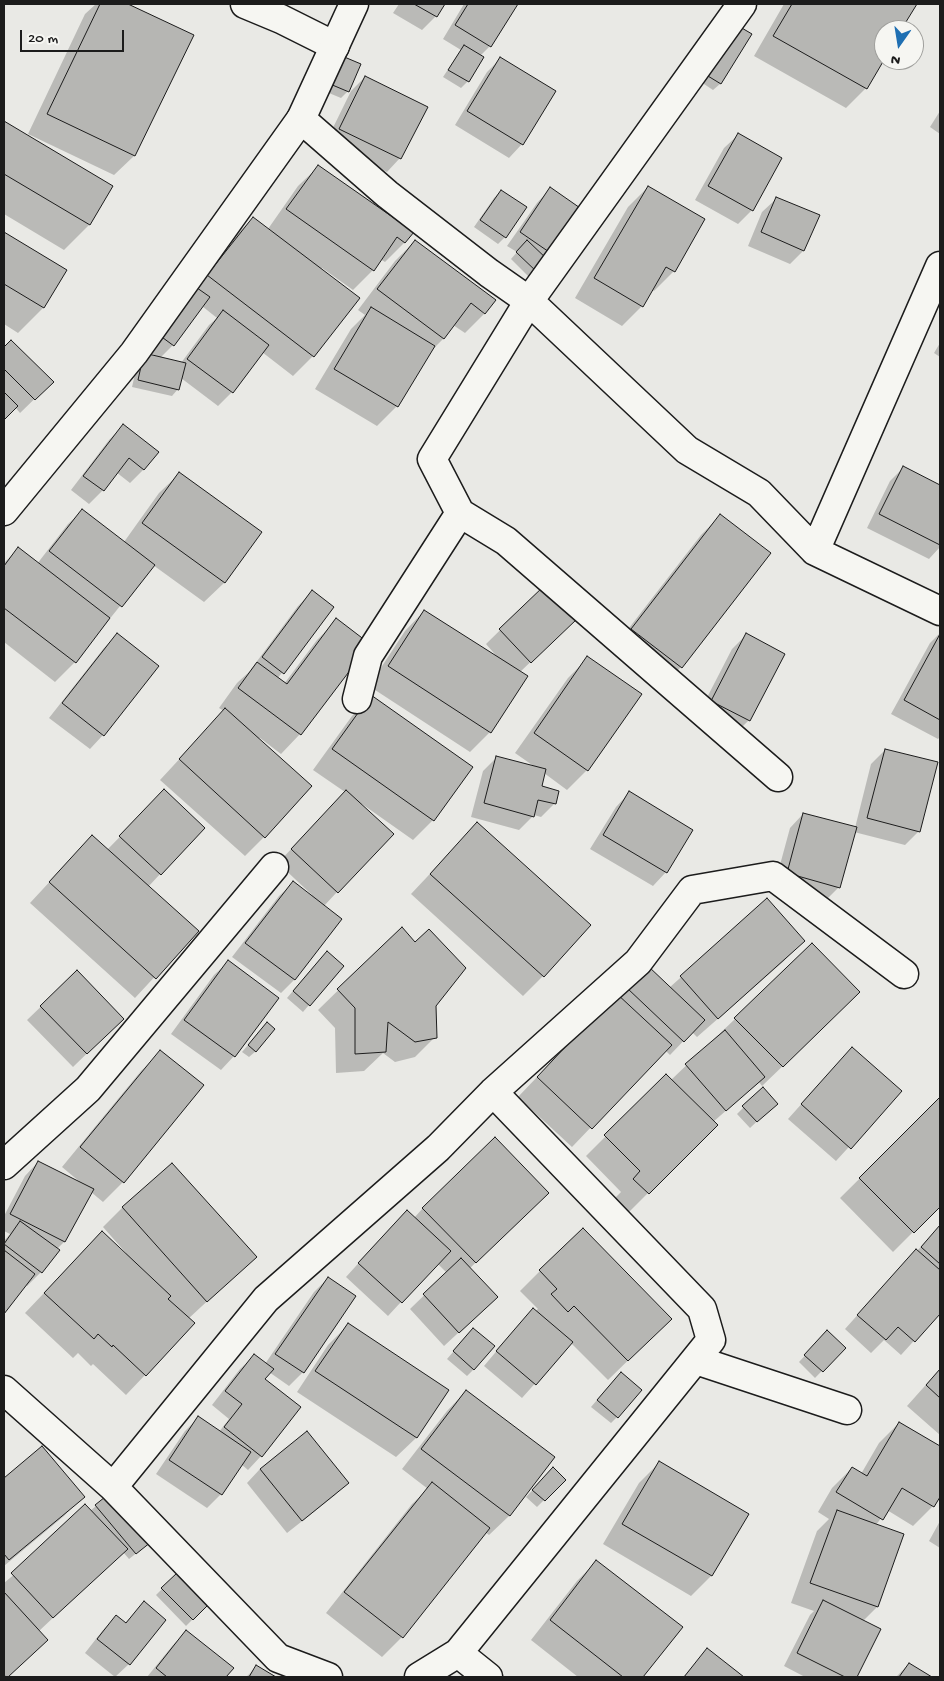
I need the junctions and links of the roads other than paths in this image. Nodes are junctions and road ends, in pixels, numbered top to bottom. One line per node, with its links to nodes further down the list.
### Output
1 (245, 4): 4 (street)
2 (354, 4): 4 (street)
3 (742, 4): 7 (street)
4 (335, 46): 5 (street)
5 (301, 119): 7 (street); 8 (street)
6 (940, 266): 10 (street)
7 (529, 301): 9 (street); 10 (street)
8 (4, 511)
9 (460, 513): 12 (street); 13 (street)
10 (815, 550): 11 (street)
11 (940, 611)
12 (357, 698)
13 (778, 777)
14 (274, 867): 17 (street)
15 (904, 974): 16 (street)
16 (494, 1092): 18 (street); 21 (street)
17 (4, 1165)
18 (696, 1360): 20 (street); 22 (street)
19 (4, 1390): 21 (street)
20 (847, 1410)
21 (113, 1486): 23 (street)
22 (458, 1653): 24 (street); 25 (street)
23 (328, 1677)
24 (419, 1677)
25 (488, 1677)

